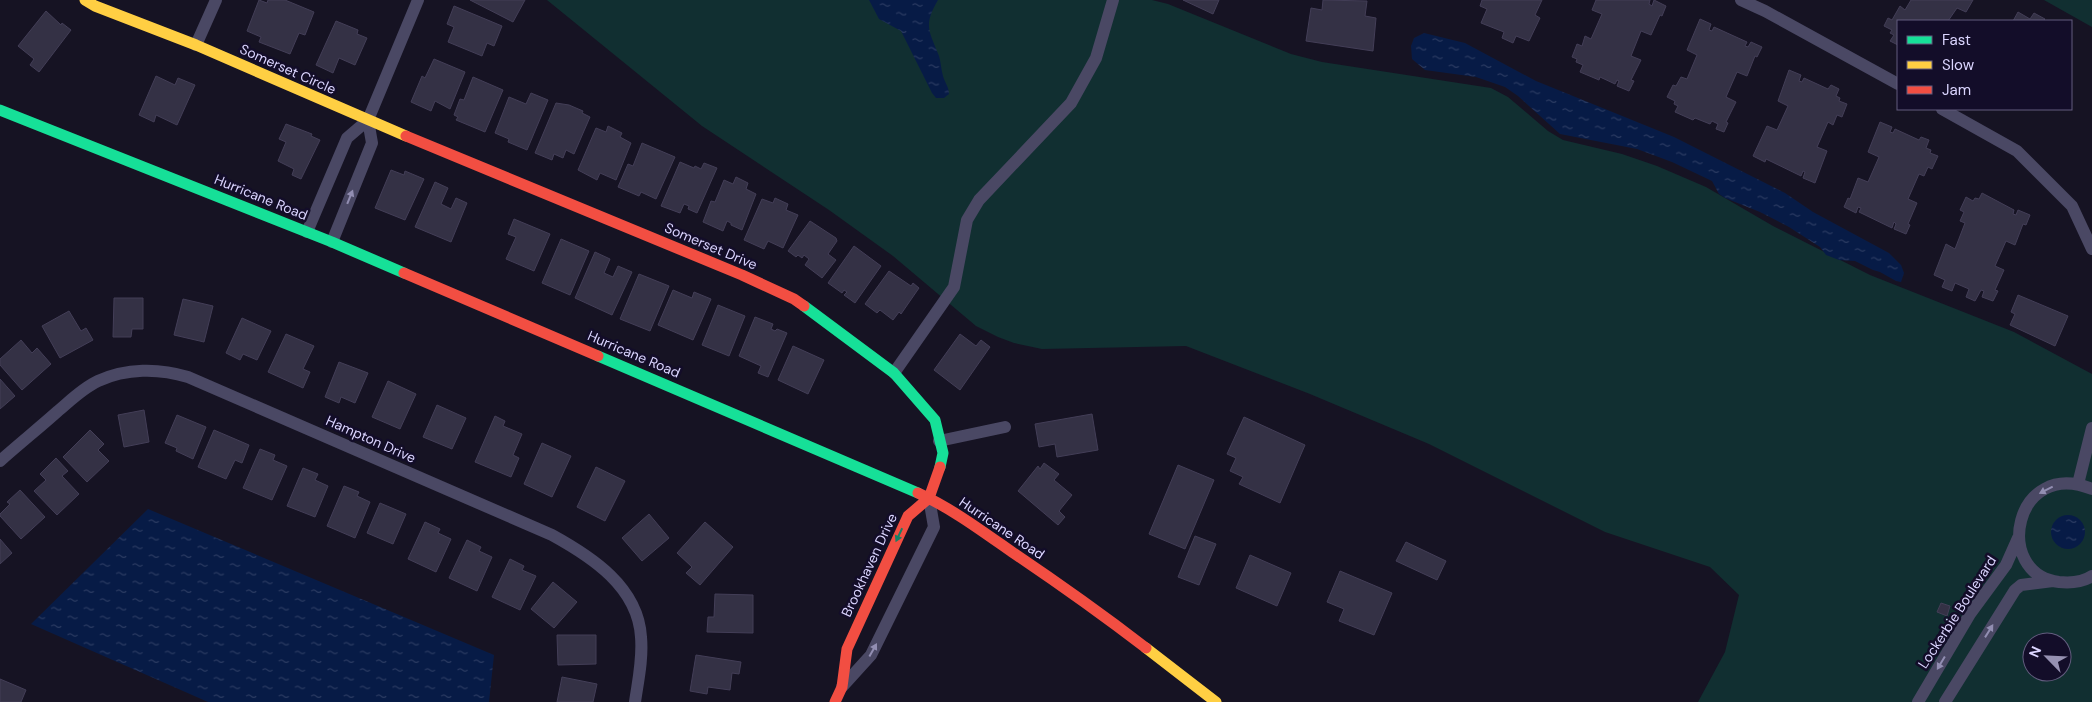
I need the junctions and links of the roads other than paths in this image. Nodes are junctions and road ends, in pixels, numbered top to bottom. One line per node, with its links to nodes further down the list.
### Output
1 (85, 0): 6 (street, Somerset Circle)
2 (216, 0): 6 (street)
3 (418, 0): 10 (street)
4 (1113, 0): 14 (street)
5 (1741, 0): 7 (street)
6 (196, 45): 10 (street, Somerset Circle)
7 (1897, 83)
8 (0, 110): 11 (street, Hurricane Road)
9 (1944, 110): 13 (street)
10 (368, 120): 11 (street); 12 (street, one-way to 10); 14 (street, Somerset Drive)
11 (307, 232): 12 (street, Hurricane Road)
12 (332, 242): 21 (street, Hurricane Road)
13 (2092, 249)
14 (894, 373): 17 (street, Somerset Drive)
15 (1005, 427): 17 (street)
16 (2092, 428): 19 (street)
17 (939, 441): 21 (street, Somerset Drive)
18 (0, 461): 26 (street, Hampton Drive)
19 (2078, 484): 20 (street); 22 (street, Lockerbie Boulevard, one-way to 22)
20 (2092, 489)
21 (929, 498): 25 (street, Brookhaven Drive, one-way to 25); 25 (street, Brookhaven Drive, one-way to 21); 28 (street, Hurricane Road)
22 (2018, 538): 24 (street); 29 (street, Lockerbie Boulevard, one-way to 29)
23 (2092, 576): 24 (street)
24 (2054, 581): 30 (street, one-way to 24)
25 (842, 687): 27 (street, Brookhaven Drive)
26 (635, 702)
27 (835, 702)
28 (1216, 702)
29 (1918, 702)
30 (1945, 702)

